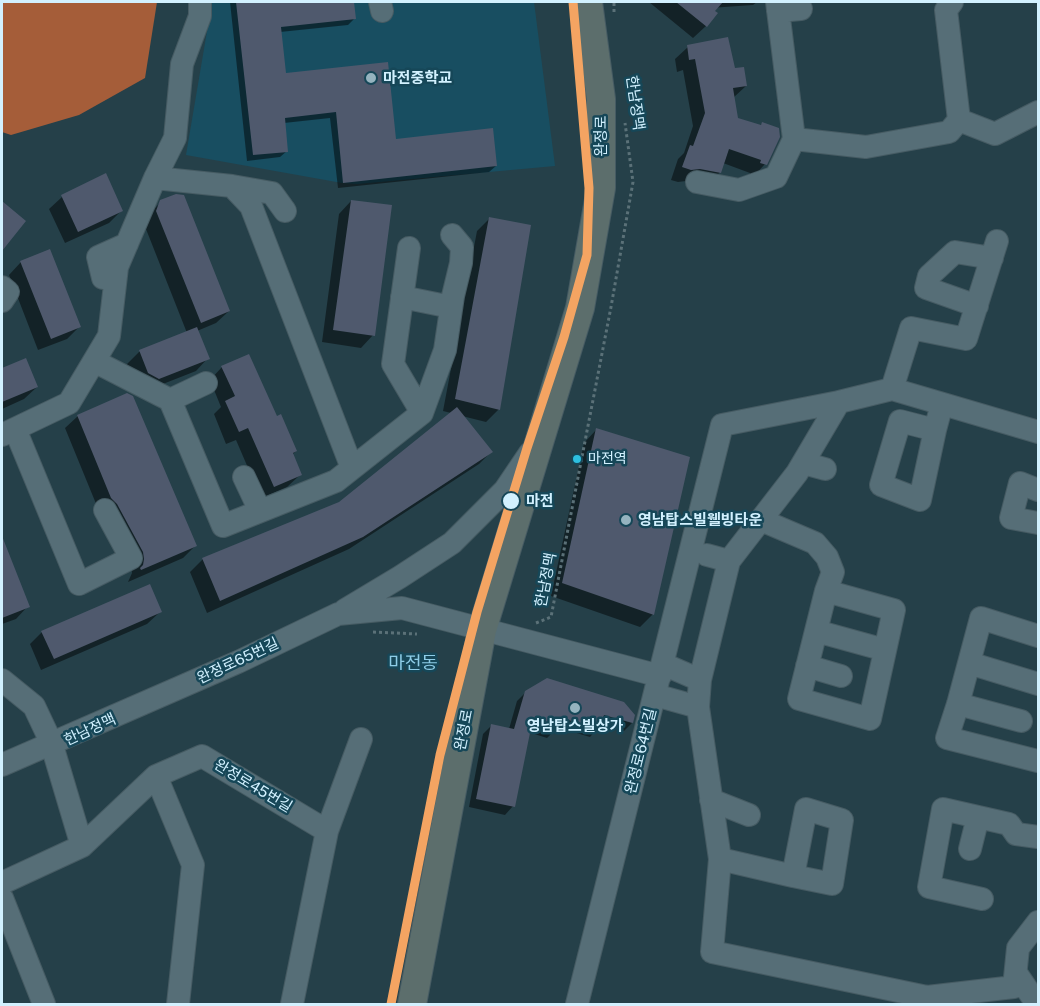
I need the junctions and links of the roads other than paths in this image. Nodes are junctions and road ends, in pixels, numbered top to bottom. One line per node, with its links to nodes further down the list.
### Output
1 (200, 2): 8 (street)
2 (588, 2): 31 (main road, 완정로)
3 (952, 2): 6 (street)
4 (785, 7): 7 (street)
5 (1038, 112): 6 (street)
6 (959, 120): 7 (street)
7 (794, 139): 9 (street)
8 (156, 178): 10 (street); 13 (street)
9 (697, 182)
10 (232, 186): 11 (street); 33 (street)
11 (285, 211)
12 (452, 235): 20 (street)
13 (127, 244): 15 (street); 21 (street)
14 (409, 248): 17 (street)
15 (103, 278)
16 (2, 287): 18 (street)
17 (402, 297): 20 (street); 27 (street)
18 (2, 301)
19 (977, 306): 19 (street); 23 (street)
20 (451, 307): 27 (street)
21 (94, 361): 24 (street); 29 (street)
22 (206, 383): 24 (street)
23 (892, 389): 25 (street); 26 (street)
24 (170, 400): 38 (street)
25 (839, 402): 32 (street); 52 (street, 완정로64번길)
26 (942, 404): 28 (street); 30 (street)
27 (422, 413): 33 (street)
28 (935, 430)
29 (8, 432): 37 (street)
30 (1038, 432)
31 (542, 436): 44 (street); 46 (main road, 완정로)
32 (803, 464): 34 (street); 39 (street)
33 (352, 468): 38 (street)
34 (825, 469)
35 (244, 477): 38 (street)
36 (1038, 490): 40 (street)
37 (105, 510)
38 (260, 512)
39 (761, 520): 42 (street); 43 (street)
40 (1038, 523)
41 (707, 555): 42 (street)
42 (729, 561): 54 (street)
43 (826, 591): 45 (street); 48 (street)
44 (338, 614): 46 (street, 완정로65번길); 60 (street, 완정로65번길)
45 (816, 631): 48 (street); 50 (street)
46 (493, 632): 52 (street); 82 (main road, 완정로)
47 (1038, 636): 49 (street)
48 (885, 650): 50 (street)
49 (969, 663): 55 (street); 56 (street)
50 (807, 666): 51 (street)
51 (841, 676)
52 (659, 678): 54 (street); 57 (street); 83 (street, 완정로64번길)
53 (2, 680): 60 (street)
54 (700, 680): 57 (street)
55 (1038, 684)
56 (958, 704): 58 (street); 61 (street)
57 (698, 707): 64 (street)
58 (1021, 722)
59 (361, 739): 67 (street)
60 (51, 742): 62 (street, 완정로65번길); 69 (street)
61 (1038, 761)
62 (2, 765)
63 (156, 776): 67 (street, 완정로45번길); 69 (street, 완정로45번길); 80 (street)
64 (711, 800): 65 (street); 71 (street)
65 (749, 814)
66 (978, 817): 68 (street); 70 (street); 75 (street)
67 (327, 831): 81 (street)
68 (1038, 837)
69 (82, 846): 73 (street, 완정로45번길)
70 (970, 849)
71 (720, 860): 72 (street); 77 (street)
72 (793, 876)
73 (2, 883)
74 (2, 898): 79 (street)
75 (982, 899)
76 (1038, 922): 77 (street)
77 (1016, 973): 78 (street)
78 (1033, 998)
79 (44, 1005)
80 (178, 1005)
81 (292, 1005)
82 (412, 1005)
83 (577, 1005)

